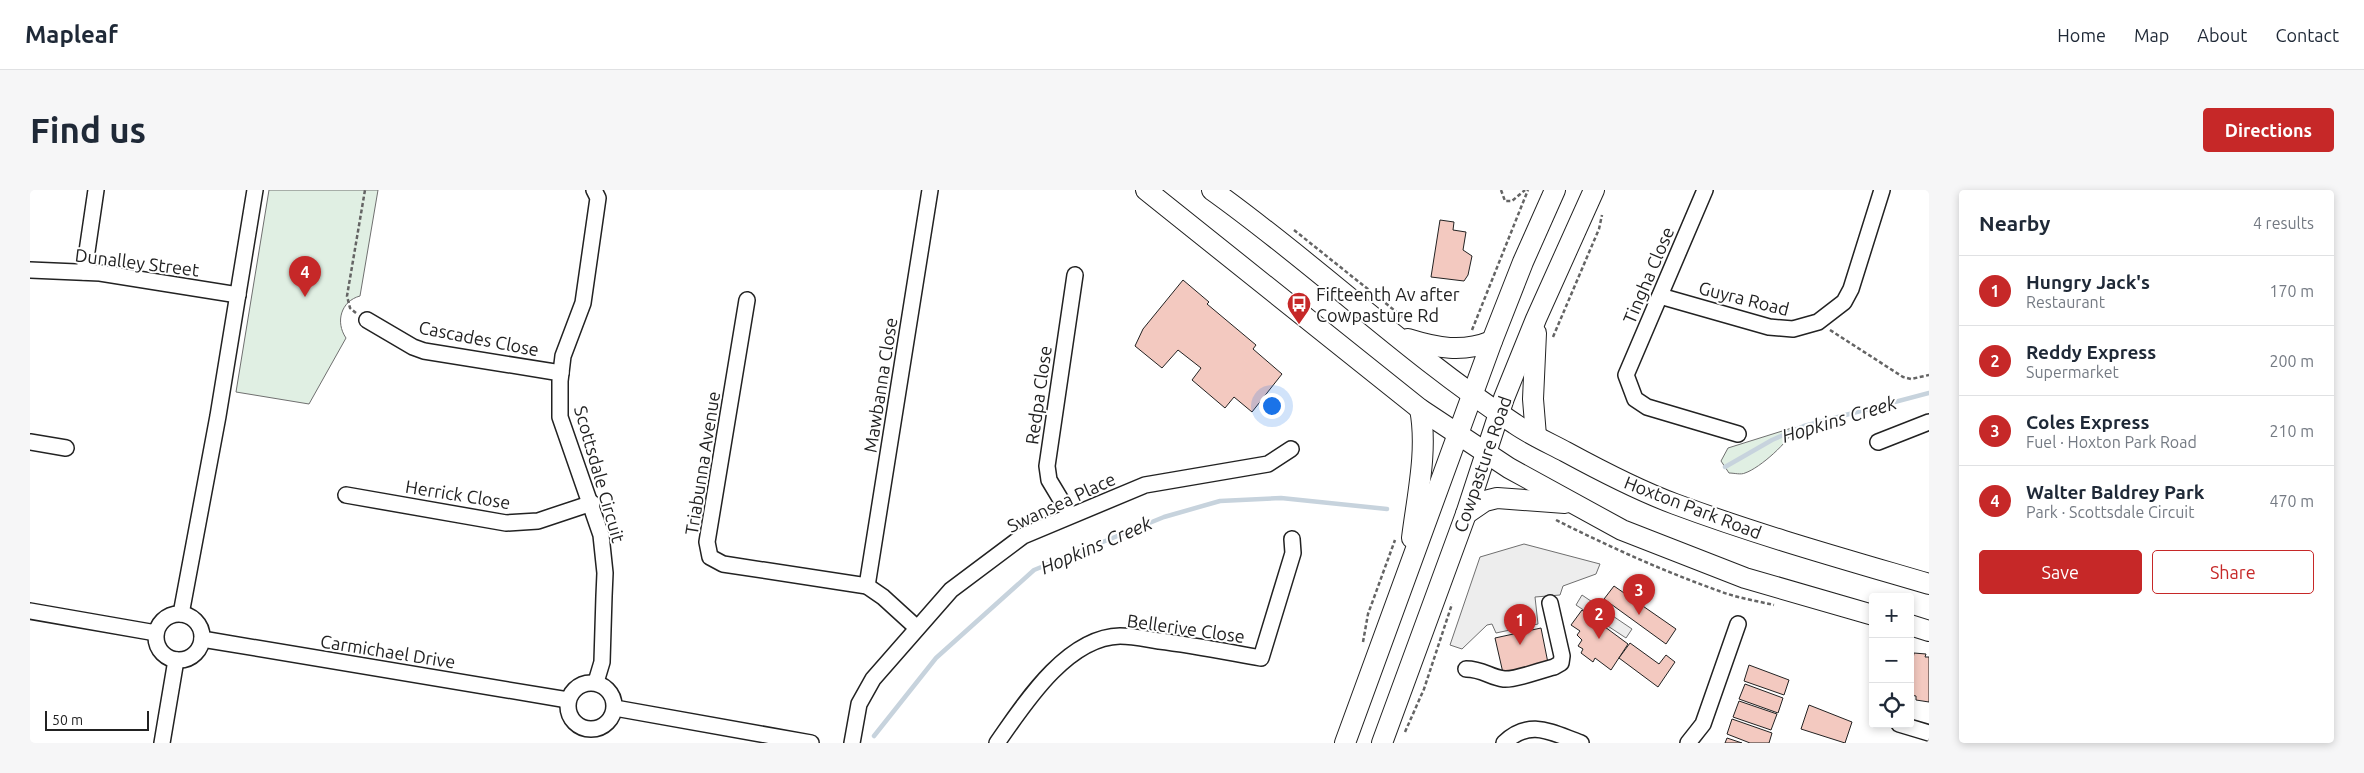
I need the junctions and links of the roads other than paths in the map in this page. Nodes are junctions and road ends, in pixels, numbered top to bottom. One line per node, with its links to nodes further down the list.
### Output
1 (96, 190): 12 (street)
2 (255, 190): 14 (street)
3 (594, 190): 21 (street, Scottsdale Circuit)
4 (930, 190): 42 (street, Mawbanna Close)
5 (1146, 190): 23 (main road)
6 (1212, 190): 19 (main road, Hoxton Park Road)
7 (1555, 190): 20 (main road, Cowpasture Road)
8 (1594, 190): 18 (main road, Cowpasture Road)
9 (1704, 190): 15 (street, Tingha Close)
10 (1882, 190): 15 (street, Guyra Road)
11 (30, 270): 12 (street, Dunalley Street)
12 (84, 272): 14 (street, Dunalley Street)
13 (1075, 275): 38 (street, Redpa Close)
14 (238, 294): 45 (street)
15 (1660, 296): 27 (street, Tingha Close)
16 (747, 300): 42 (street, Triabunna Avenue)
17 (366, 320): 21 (street, Cascades Close)
18 (1536, 320): 24 (main road, Cowpasture Road); 28 (main road)
19 (1399, 336): 20 (main road); 22 (main road, Hoxton Park Road)
20 (1492, 341): 22 (main road, Cowpasture Road)
21 (561, 373): 35 (street, Scottsdale Circuit)
22 (1473, 394): 24 (main road, Hoxton Park Road); 26 (main road, Cowpasture Road)
23 (1420, 408): 26 (main road); 40 (main road)
24 (1499, 413): 28 (main road, Hoxton Park Road); 33 (main road, Cowpasture Road)
25 (1929, 422): 30 (street)
26 (1458, 434): 33 (main road); 40 (main road, Cowpasture Road)
27 (1738, 434)
28 (1536, 436): 41 (main road, Hoxton Park Road)
29 (30, 442): 31 (street)
30 (1878, 442)
31 (66, 448)
32 (1291, 449): 38 (street, Swansea Place)
33 (1484, 452): 36 (main road); 37 (main road, Cowpasture Road)
34 (346, 495): 35 (street, Herrick Close)
35 (592, 503): 55 (street, Scottsdale Circuit)
36 (1572, 503): 37 (main road); 46 (main road)
37 (1466, 514): 66 (main road, Cowpasture Road)
38 (1070, 516): 49 (street, Swansea Place)
39 (1292, 539): 64 (street, Bellerive Close)
40 (1408, 573): 65 (main road, Cowpasture Road)
41 (1929, 584)
42 (867, 586): 49 (street, Triabunna Avenue)
43 (1550, 603): 54 (street)
44 (30, 611): 51 (street)
45 (181, 614): 51 (street); 52 (street)
46 (1869, 614)
47 (1738, 624): 69 (street)
48 (1914, 626): 50 (main road)
49 (917, 628): 63 (street, Swansea Place)
50 (1929, 630)
51 (156, 633): 53 (street)
52 (202, 639): 53 (street); 56 (street, Carmichael Drive)
53 (176, 660): 61 (street)
54 (1466, 669)
55 (596, 682): 56 (street); 57 (street)
56 (568, 700): 60 (street)
57 (615, 708): 60 (street); 62 (street)
58 (1912, 728): 59 (street)
59 (1929, 733)
60 (589, 736)
61 (162, 743)
62 (811, 743)
63 (852, 743)
64 (997, 743)
65 (1345, 743)
66 (1382, 743)
67 (1504, 743): 68 (street)
68 (1581, 743)
69 (1688, 743)

